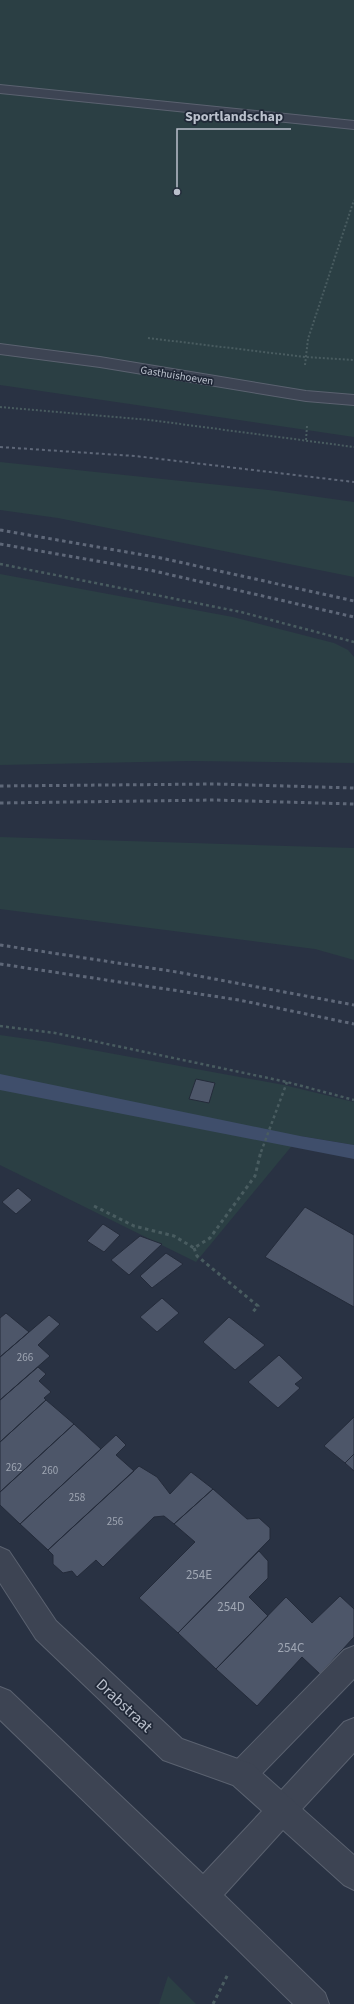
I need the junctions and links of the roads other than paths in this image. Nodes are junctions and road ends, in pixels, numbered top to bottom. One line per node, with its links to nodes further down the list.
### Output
1 (0, 89): 2 (street)
2 (354, 125)
3 (0, 349): 4 (street, Gasthuishoeven)
4 (354, 400)
5 (0, 1560): 9 (street, Drabstraat)
6 (354, 1659): 9 (street)
7 (0, 1701): 12 (street)
8 (354, 1732): 10 (street)
9 (242, 1774): 10 (street, Drabstraat)
10 (282, 1810): 11 (street, Drabstraat); 12 (street)
11 (354, 1875)
12 (203, 1896): 13 (street)
13 (314, 2004)

